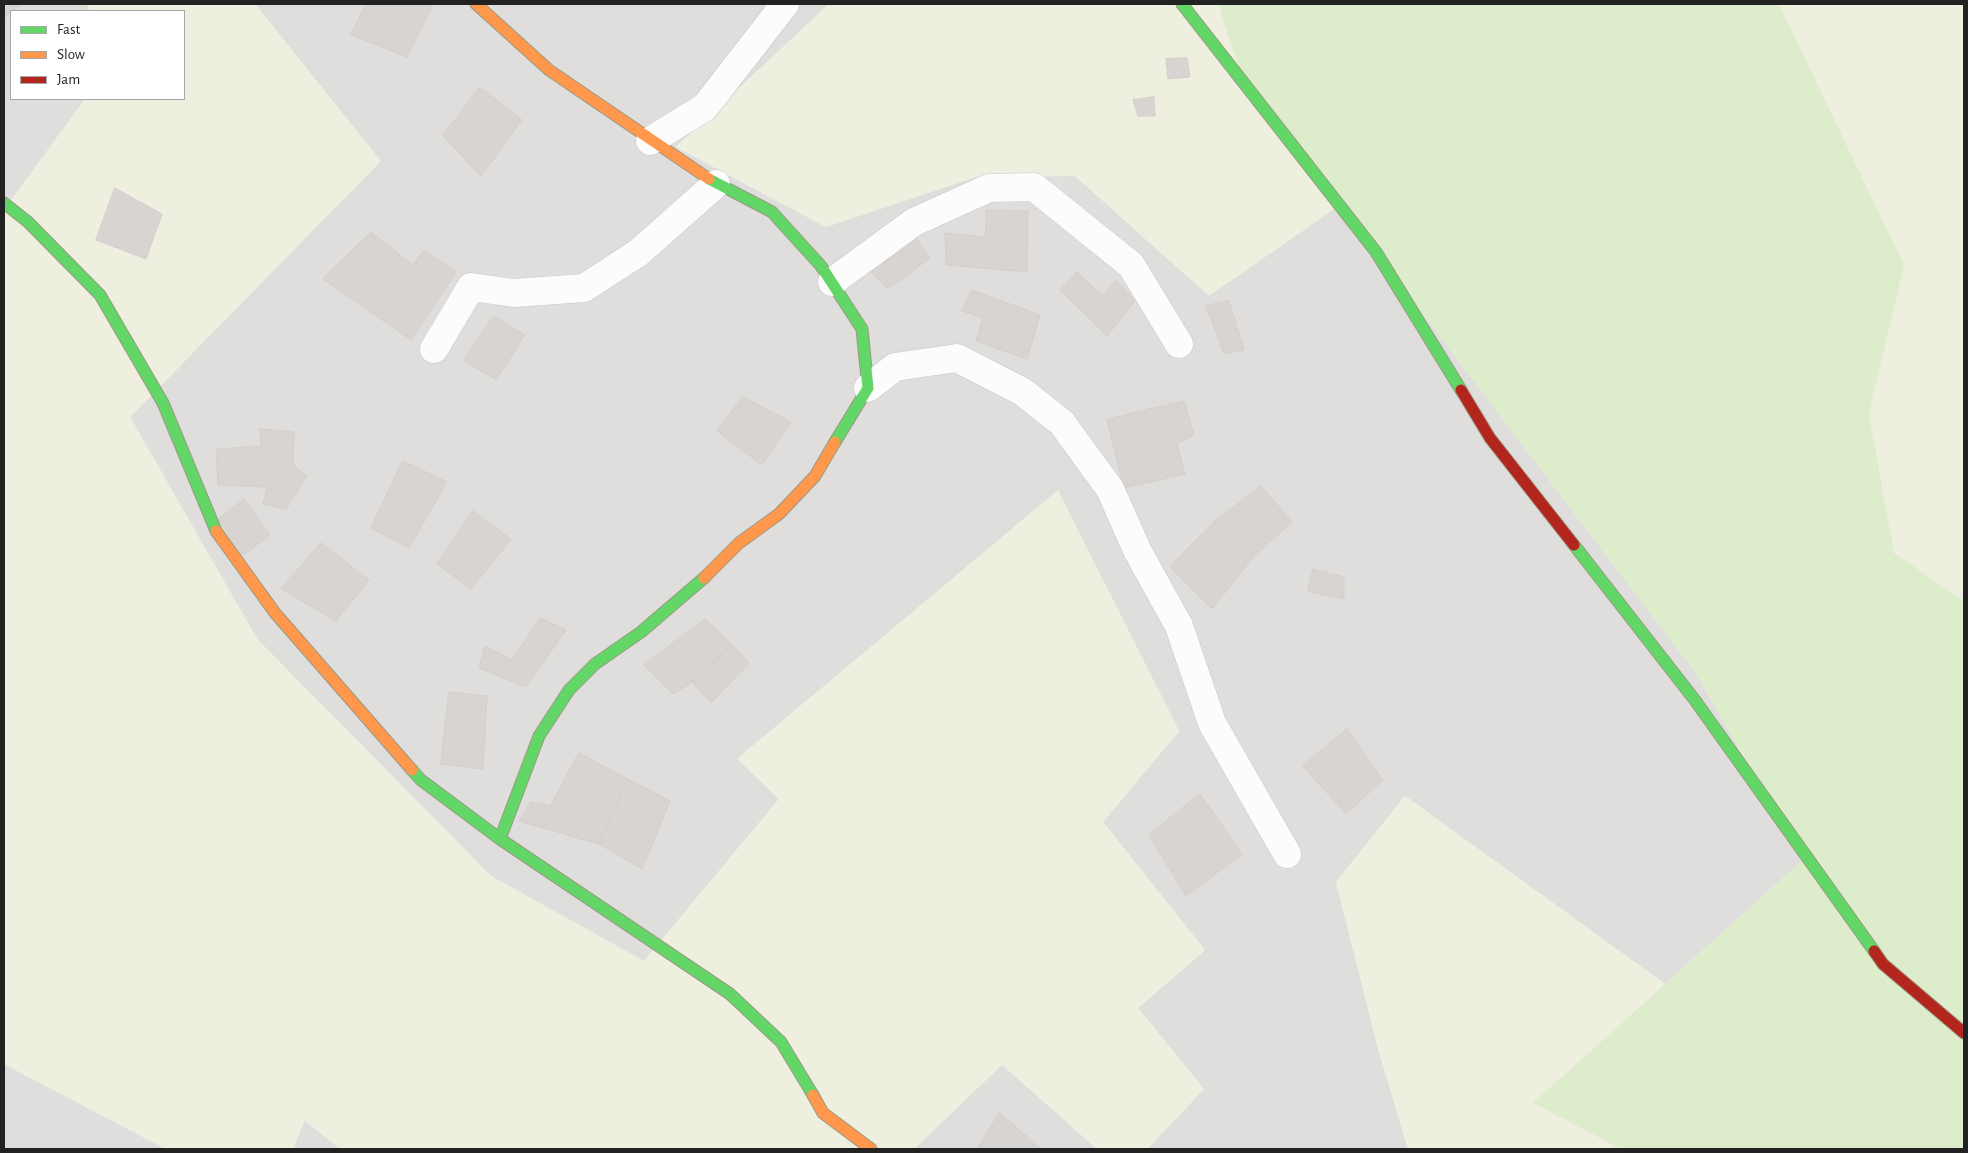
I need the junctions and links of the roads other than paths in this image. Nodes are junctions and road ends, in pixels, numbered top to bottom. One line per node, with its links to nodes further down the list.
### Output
1 (476, 4): 4 (street)
2 (785, 4): 4 (street)
3 (1182, 4): 13 (street)
4 (650, 141): 5 (street)
5 (716, 184): 7 (street); 9 (street)
6 (4, 203): 11 (street)
7 (832, 282): 8 (street); 10 (street)
8 (1179, 344)
9 (434, 349)
10 (868, 388): 11 (street); 12 (street)
11 (500, 839): 14 (street)
12 (1286, 854)
13 (1964, 1033)
14 (871, 1149)

